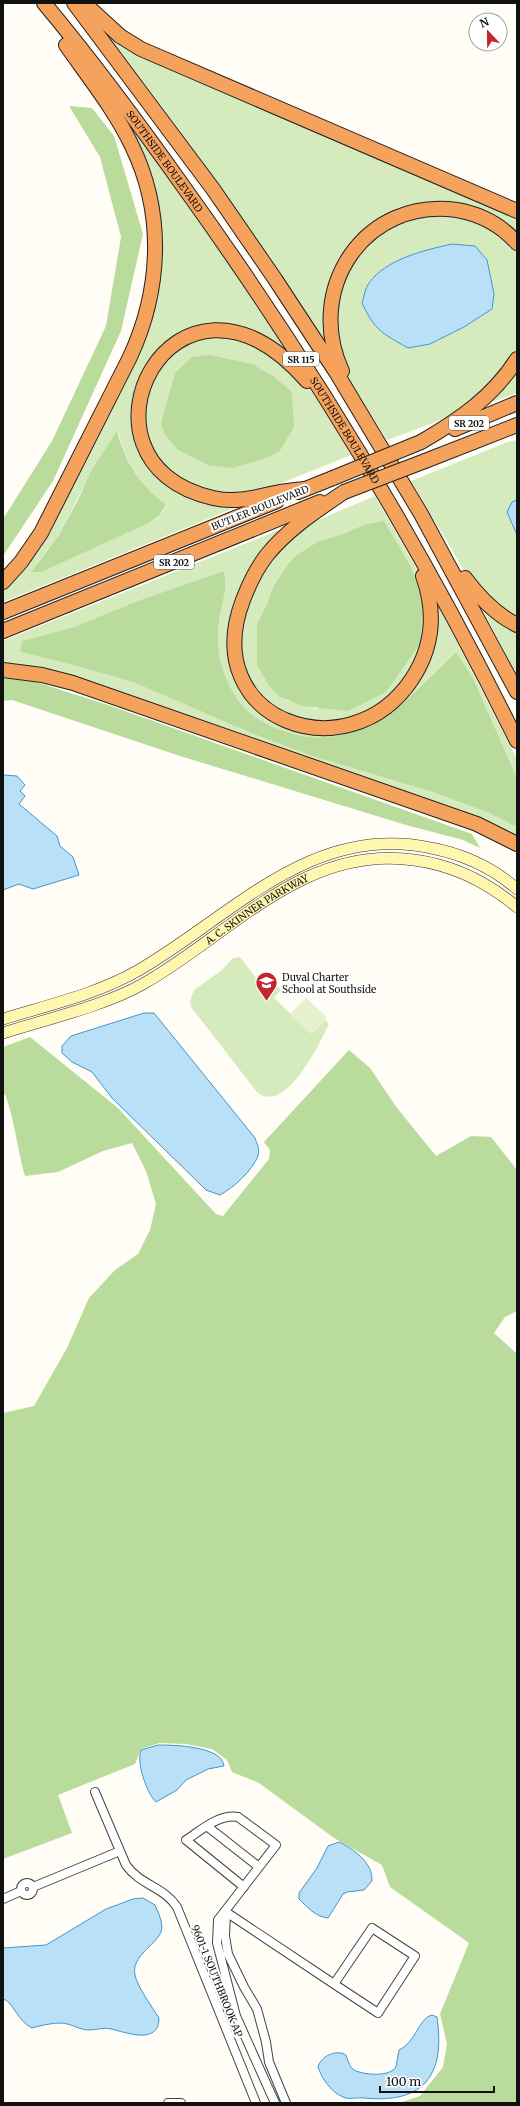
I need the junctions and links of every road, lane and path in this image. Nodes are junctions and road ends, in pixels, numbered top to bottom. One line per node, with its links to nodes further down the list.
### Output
1 (38, 3): 19 (highway)
2 (44, 3): 11 (highway, SOUTHSIDE BOULEVARD / SR 115)
3 (74, 3): 9 (highway, SR 115)
4 (84, 3): 5 (highway)
5 (517, 211)
6 (517, 243): 9 (highway)
7 (517, 359): 13 (highway)
8 (517, 403): 13 (highway, BUTLER BOULEVARD / SR 202)
9 (365, 420): 17 (highway, SR 115)
10 (517, 425): 14 (highway, BUTLER BOULEVARD / SR 202)
11 (345, 430): 15 (highway); 18 (highway, SOUTHSIDE BOULEVARD / SR 115)
12 (517, 436): 14 (highway)
13 (421, 442): 15 (highway, BUTLER BOULEVARD / SR 202, bridge)
14 (469, 444): 16 (highway, BUTLER BOULEVARD / SR 202, bridge)
15 (305, 489): 20 (highway, BUTLER BOULEVARD / SR 202)
16 (344, 492): 18 (highway); 22 (highway, BUTLER BOULEVARD / SR 202)
17 (422, 514): 21 (highway); 24 (highway, SR 115)
18 (402, 526): 25 (highway, SOUTHSIDE BOULEVARD / SR 115)
19 (3, 582)
20 (3, 612)
21 (517, 625)
22 (3, 631)
23 (3, 670): 26 (highway)
24 (517, 692)
25 (517, 741)
26 (517, 844)
27 (517, 889): 29 (main road, A. C. SKINNER PARKWAY)
28 (517, 907): 30 (main road, A. C. SKINNER PARKWAY)
29 (3, 1019)
30 (3, 1033)
31 (95, 1792): 33 (street)
32 (208, 1827): 34 (street); 34 (street); 35 (street)
33 (120, 1851): 36 (street); 43 (street, 9601-1 SOUTHBROOK AP)
34 (260, 1867): 35 (street)
35 (244, 1887): 37 (street)
36 (3, 1899)
37 (226, 1912): 38 (street); 39 (street); 40 (street)
38 (334, 1984): 38 (street)
39 (244, 1987): 40 (street); 45 (street)
40 (230, 1993): 44 (street)
41 (168, 2103): 42 (street)
42 (181, 2103)
43 (256, 2103)
44 (275, 2103)
45 (286, 2103)

